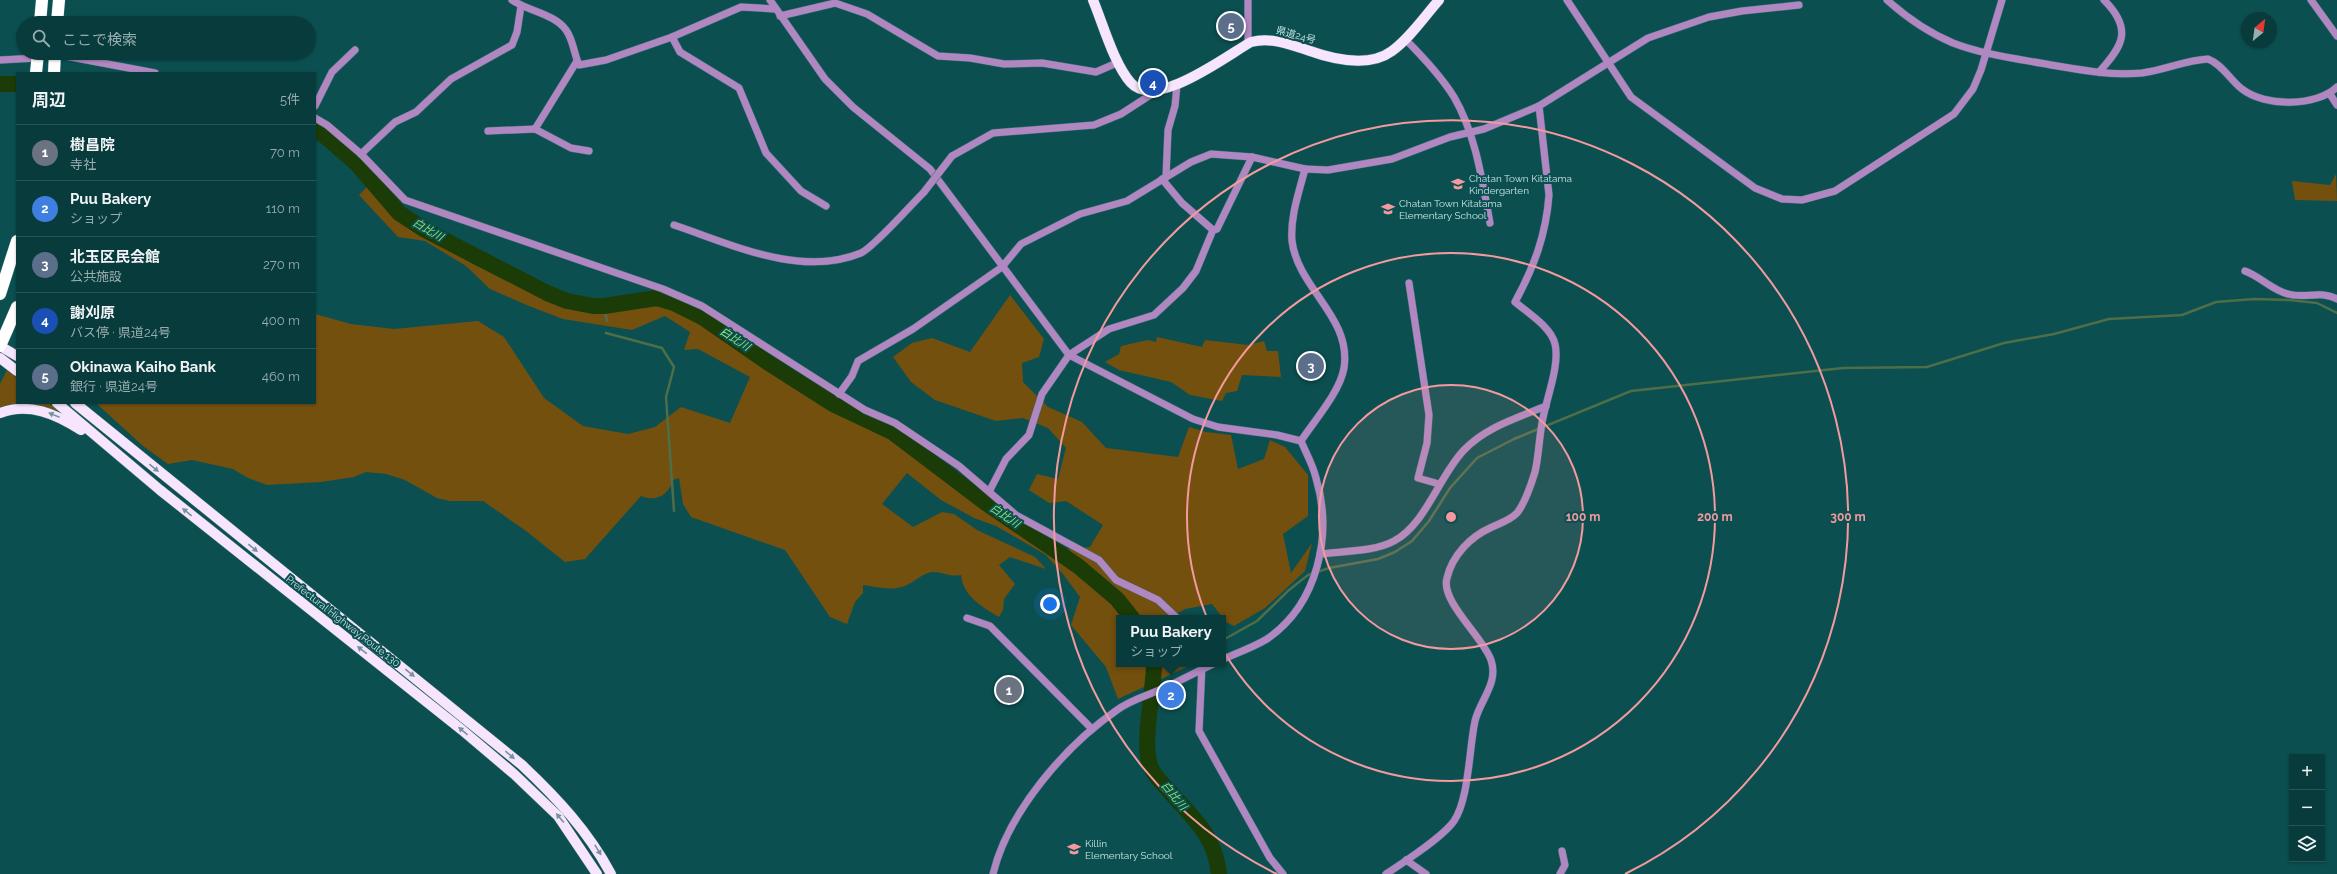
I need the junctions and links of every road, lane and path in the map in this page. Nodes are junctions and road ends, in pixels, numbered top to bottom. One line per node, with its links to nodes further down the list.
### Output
1 (42, 0): 16 (highway)
2 (59, 0): 17 (highway)
3 (512, 0): 14 (street)
4 (770, 0): 15 (street)
5 (1093, 0): 29 (main road)
6 (1248, 0): 22 (street)
7 (1439, 0): 21 (main road, 県道24号)
8 (1567, 0): 30 (street)
9 (1887, 0): 24 (street)
10 (2002, 0): 24 (street)
11 (2104, 0): 32 (street)
12 (2311, 0): 19 (street)
13 (1799, 5): 30 (street)
14 (521, 6): 26 (street); 45 (street)
15 (775, 9): 18 (street); 20 (street)
16 (41, 16)
17 (58, 16)
18 (780, 16): 29 (street); 54 (street)
19 (2337, 36)
20 (672, 37): 26 (street); 49 (street)
21 (1405, 39): 22 (main road, 県道24号); 43 (street)
22 (1248, 44): 33 (main road, 県道24号)
23 (355, 50): 37 (street)
24 (1987, 53): 30 (street); 32 (street)
25 (0, 60): 28 (street)
26 (577, 60): 41 (street)
27 (55, 61): 31 (street)
28 (37, 62)
29 (1119, 62): 35 (main road)
30 (1608, 63): 39 (street)
31 (147, 72)
32 (2098, 72): 36 (street)
33 (1177, 85): 35 (main road, 県道24号); 48 (street)
34 (2337, 87): 36 (street)
35 (1155, 92): 51 (street, bridge)
36 (2330, 94): 38 (street)
37 (316, 104)
38 (2337, 105)
39 (1539, 106): 43 (street); 69 (street)
40 (316, 119): 45 (street)
41 (535, 129): 42 (street); 44 (street)
42 (488, 131)
43 (1470, 132): 47 (street); 50 (street)
44 (589, 150)
45 (361, 154): 65 (street)
46 (1252, 157): 47 (street); 48 (street); 52 (street)
47 (1305, 169): 71 (street)
48 (1164, 178): 52 (street); 54 (street)
49 (826, 206)
50 (1490, 223)
51 (674, 225)
52 (1213, 230): 62 (street)
53 (16, 244): 57 (highway)
54 (1002, 267): 62 (street); 65 (street)
55 (2245, 271): 58 (street)
56 (1409, 283): 74 (street)
57 (0, 294)
58 (2337, 298)
59 (16, 309): 60 (highway)
60 (0, 346): 61 (main road)
61 (16, 355)
62 (1069, 355): 71 (street); 75 (street)
63 (0, 358): 64 (main road)
64 (16, 370)
65 (839, 394): 75 (street)
66 (58, 404): 73 (main road, Prefectural Highway Route 130)
67 (76, 404): 72 (main road, Prefectural Highway Route 130)
68 (84, 404): 72 (main road)
69 (1546, 406): 74 (street); 83 (street)
70 (0, 413): 73 (main road, one-way to 70)
71 (1300, 441): 76 (street)
72 (124, 443): 85 (main road, Prefectural Highway Route 130, one-way to 85)
73 (111, 449): 84 (main road, Prefectural Highway Route 130, one-way to 73)
74 (1439, 484): 76 (street)
75 (990, 490): 77 (street)
76 (1320, 557): 79 (street)
77 (1174, 615)
78 (967, 618): 81 (street)
79 (1226, 658)
80 (1202, 667): 81 (street); 87 (street)
81 (1092, 729): 86 (street)
82 (1562, 851): 90 (street)
83 (1406, 860): 88 (street); 89 (street)
84 (597, 874)
85 (611, 874)
86 (993, 874)
87 (1283, 874)
88 (1386, 874)
89 (1426, 874)
90 (1560, 874)

